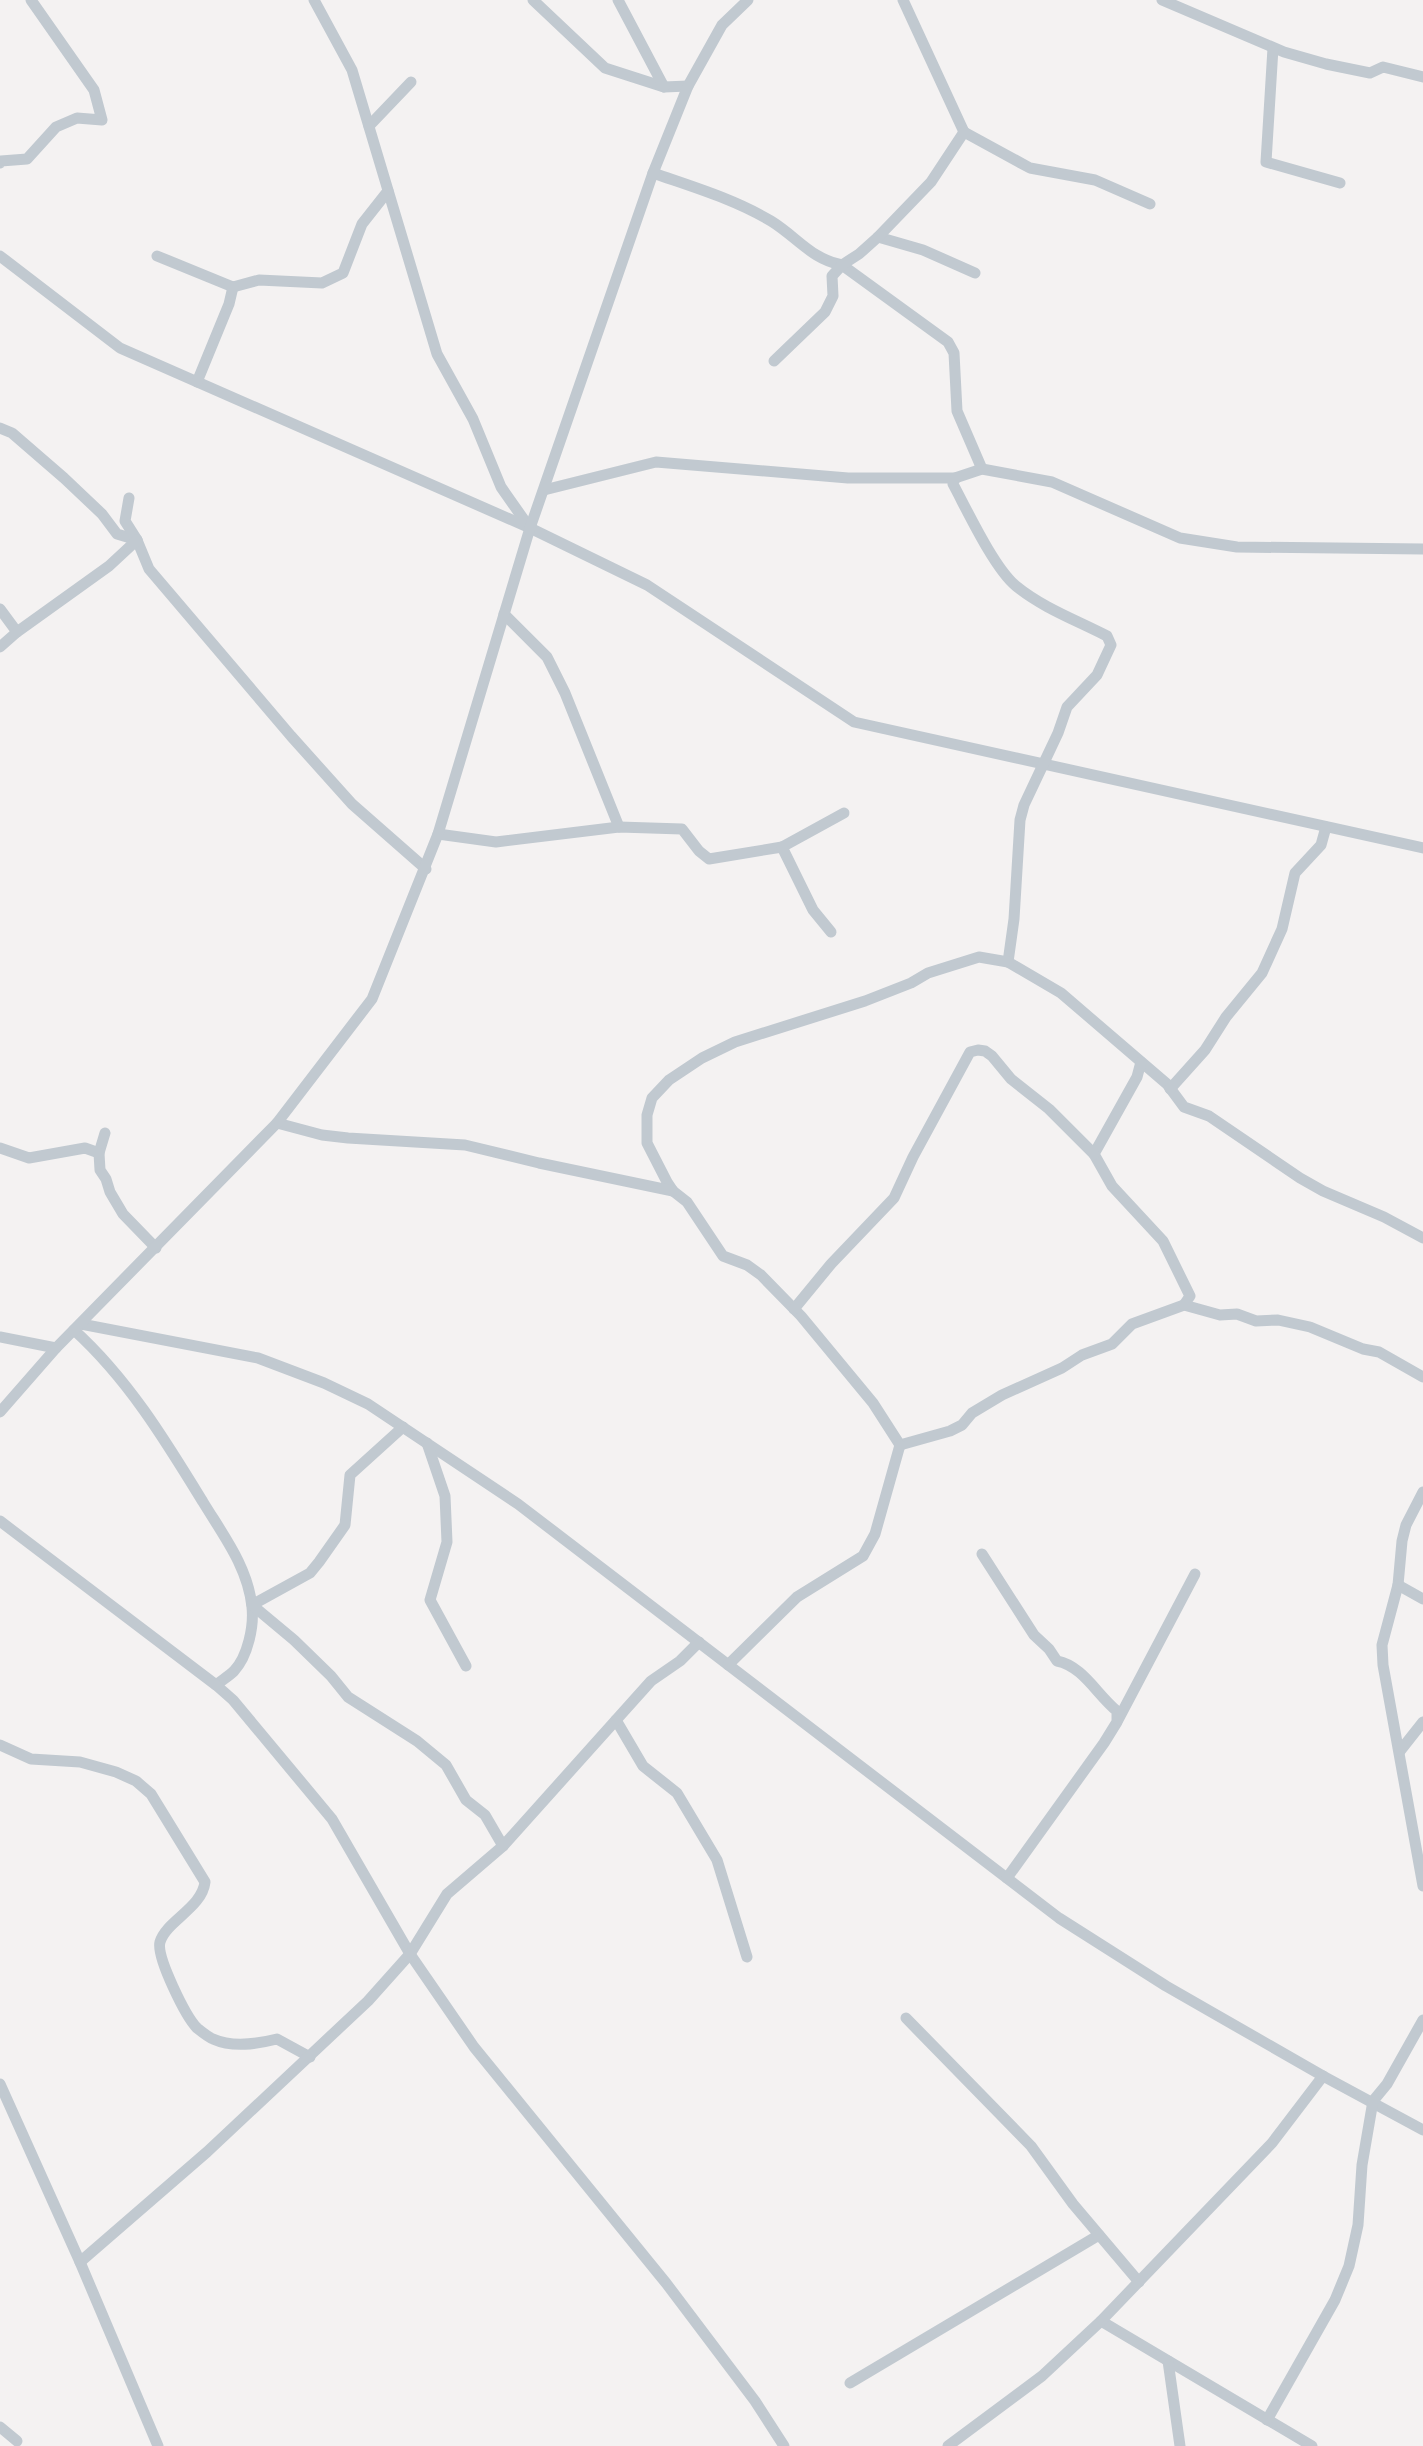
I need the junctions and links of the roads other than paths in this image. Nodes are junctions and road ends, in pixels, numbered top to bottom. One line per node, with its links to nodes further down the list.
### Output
1 (30, 0): 15 (street)
2 (314, 0): 13 (street)
3 (534, 0): 12 (street)
4 (618, 0): 12 (street)
5 (748, 0): 11 (street)
6 (903, 0): 14 (street)
7 (1162, 0): 8 (street)
8 (1272, 48): 9 (street); 17 (street)
9 (1423, 76)
10 (411, 82): 13 (street)
11 (688, 86): 12 (street); 16 (street)
12 (664, 87)
13 (369, 126): 18 (street)
14 (964, 132): 19 (street); 20 (street)
15 (0, 163)
16 (653, 173): 23 (street); 31 (street)
17 (1340, 183)
18 (388, 191): 25 (street); 33 (street)
19 (1150, 204)
20 (878, 236): 23 (street); 24 (street)
21 (0, 256): 27 (street)
22 (156, 256): 25 (street)
23 (842, 265): 26 (street); 29 (street)
24 (975, 273)
25 (233, 287): 27 (street)
26 (774, 361)
27 (196, 382): 33 (street)
28 (0, 428): 34 (street)
29 (982, 469): 30 (street); 35 (street)
30 (955, 478): 31 (street); 40 (street)
31 (544, 490): 33 (street)
32 (129, 498): 34 (street)
33 (530, 528): 37 (street); 40 (street)
34 (137, 540): 38 (street); 47 (street)
35 (1423, 549)
36 (0, 609): 38 (street)
37 (504, 614): 42 (street); 44 (street)
38 (17, 632): 39 (street)
39 (0, 647)
40 (1044, 764): 43 (street); 49 (street)
41 (844, 813): 45 (street)
42 (619, 827): 44 (street); 45 (street)
43 (1326, 827): 46 (street); 51 (street)
44 (438, 834): 47 (street)
45 (782, 847): 48 (street)
46 (1423, 848)
47 (426, 869): 52 (street)
48 (831, 932)
49 (1008, 962): 50 (street); 57 (street)
50 (1141, 1062): 51 (street); 56 (street)
51 (1170, 1089): 58 (street)
52 (277, 1123): 57 (street); 59 (street)
53 (105, 1133): 55 (street)
54 (0, 1148): 55 (street)
55 (99, 1153): 59 (street)
56 (1094, 1154): 60 (street); 61 (street)
57 (673, 1191): 61 (street)
58 (1423, 1238)
59 (156, 1248): 62 (street)
60 (1184, 1305): 65 (street); 69 (street)
61 (794, 1309): 69 (street)
62 (77, 1327): 64 (street); 67 (street); 76 (street)
63 (0, 1337): 64 (street)
64 (56, 1348): 66 (street)
65 (1423, 1377)
66 (0, 1412)
67 (403, 1427): 68 (street); 76 (street)
68 (426, 1443): 77 (street); 79 (street)
69 (900, 1444): 78 (street)
70 (1423, 1492): 74 (street)
71 (0, 1521): 80 (street)
72 (982, 1554): 82 (street)
73 (1195, 1574): 82 (street)
74 (1398, 1585): 75 (street); 85 (street)
75 (1423, 1599)
76 (252, 1605): 80 (street); 86 (street)
77 (699, 1642): 78 (street); 81 (street)
78 (728, 1664): 87 (street)
79 (466, 1666)
80 (216, 1685): 89 (street)
81 (616, 1720): 86 (street); 90 (street)
82 (1117, 1722): 87 (street)
83 (1423, 1722): 85 (street)
84 (0, 1745): 93 (street)
85 (1400, 1751): 88 (street)
86 (503, 1846): 89 (street)
87 (1007, 1878): 94 (street)
88 (1423, 1886)
89 (410, 1954): 93 (street); 108 (street)
90 (746, 1957)
91 (906, 2018): 98 (street)
92 (1423, 2020): 96 (street)
93 (310, 2057): 99 (street)
94 (1323, 2076): 96 (street); 100 (street)
95 (0, 2084): 99 (street)
96 (1373, 2101): 97 (street); 104 (street)
97 (1423, 2130)
98 (1099, 2234): 100 (street); 103 (street)
99 (80, 2262): 107 (street)
100 (1139, 2282): 101 (street)
101 (1101, 2321): 102 (street); 109 (street)
102 (1168, 2361): 104 (street); 110 (street)
103 (850, 2383)
104 (1267, 2420): 111 (street)
105 (0, 2428): 106 (street)
106 (17, 2440)
107 (158, 2446)
108 (784, 2446)
109 (948, 2446)
110 (1180, 2446)
111 (1312, 2446)

